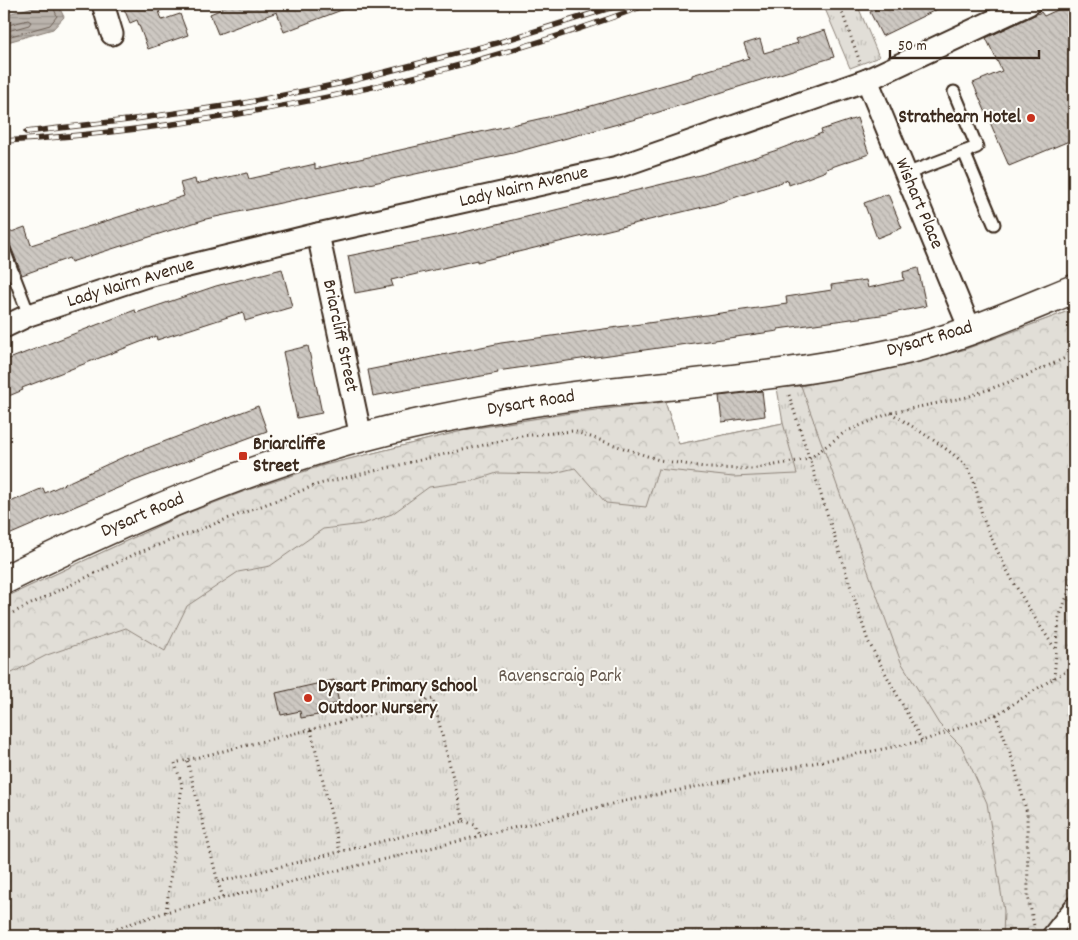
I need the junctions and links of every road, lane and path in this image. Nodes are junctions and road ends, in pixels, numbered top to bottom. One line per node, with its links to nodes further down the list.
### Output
1 (103, 4): 4 (street)
2 (839, 4): 5 (path)
3 (1029, 4): 5 (street, Lady Nairn Avenue)
4 (112, 34)
5 (866, 80): 8 (street, Wishart Place); 10 (street, Lady Nairn Avenue)
6 (954, 92): 7 (lane)
7 (964, 152): 8 (lane); 9 (lane)
8 (906, 174): 15 (street, Wishart Place)
9 (994, 224)
10 (318, 234): 13 (street, Lady Nairn Avenue); 19 (street, Briarcliff Street)
11 (4, 250): 13 (lane)
12 (1074, 289): 15 (main road, Dysart Road)
13 (29, 315): 14 (street, Lady Nairn Avenue)
14 (4, 327)
15 (970, 329): 17 (main road, Dysart Road)
16 (1074, 354): 18 (path)
17 (781, 372): 19 (main road, Dysart Road); 20 (path)
18 (890, 413): 20 (path); 24 (path)
19 (361, 437): 22 (main road, Dysart Road)
20 (809, 459): 23 (path); 29 (path)
21 (1074, 577): 24 (path)
22 (4, 580)
23 (4, 617)
24 (1056, 650): 26 (path)
25 (1074, 667): 26 (path)
26 (1054, 678): 27 (path)
27 (996, 715): 29 (path); 38 (path)
28 (311, 730): 30 (path); 31 (path); 33 (path)
29 (922, 741): 32 (path)
30 (188, 760): 34 (path); 37 (path)
31 (464, 821): 32 (path); 33 (path)
32 (480, 835): 35 (path)
33 (340, 852): 34 (path)
34 (218, 882): 35 (path)
35 (223, 898): 37 (path)
36 (1074, 905): 40 (street)
37 (166, 912): 39 (path)
38 (1035, 928)
39 (93, 936)
40 (1050, 936)

